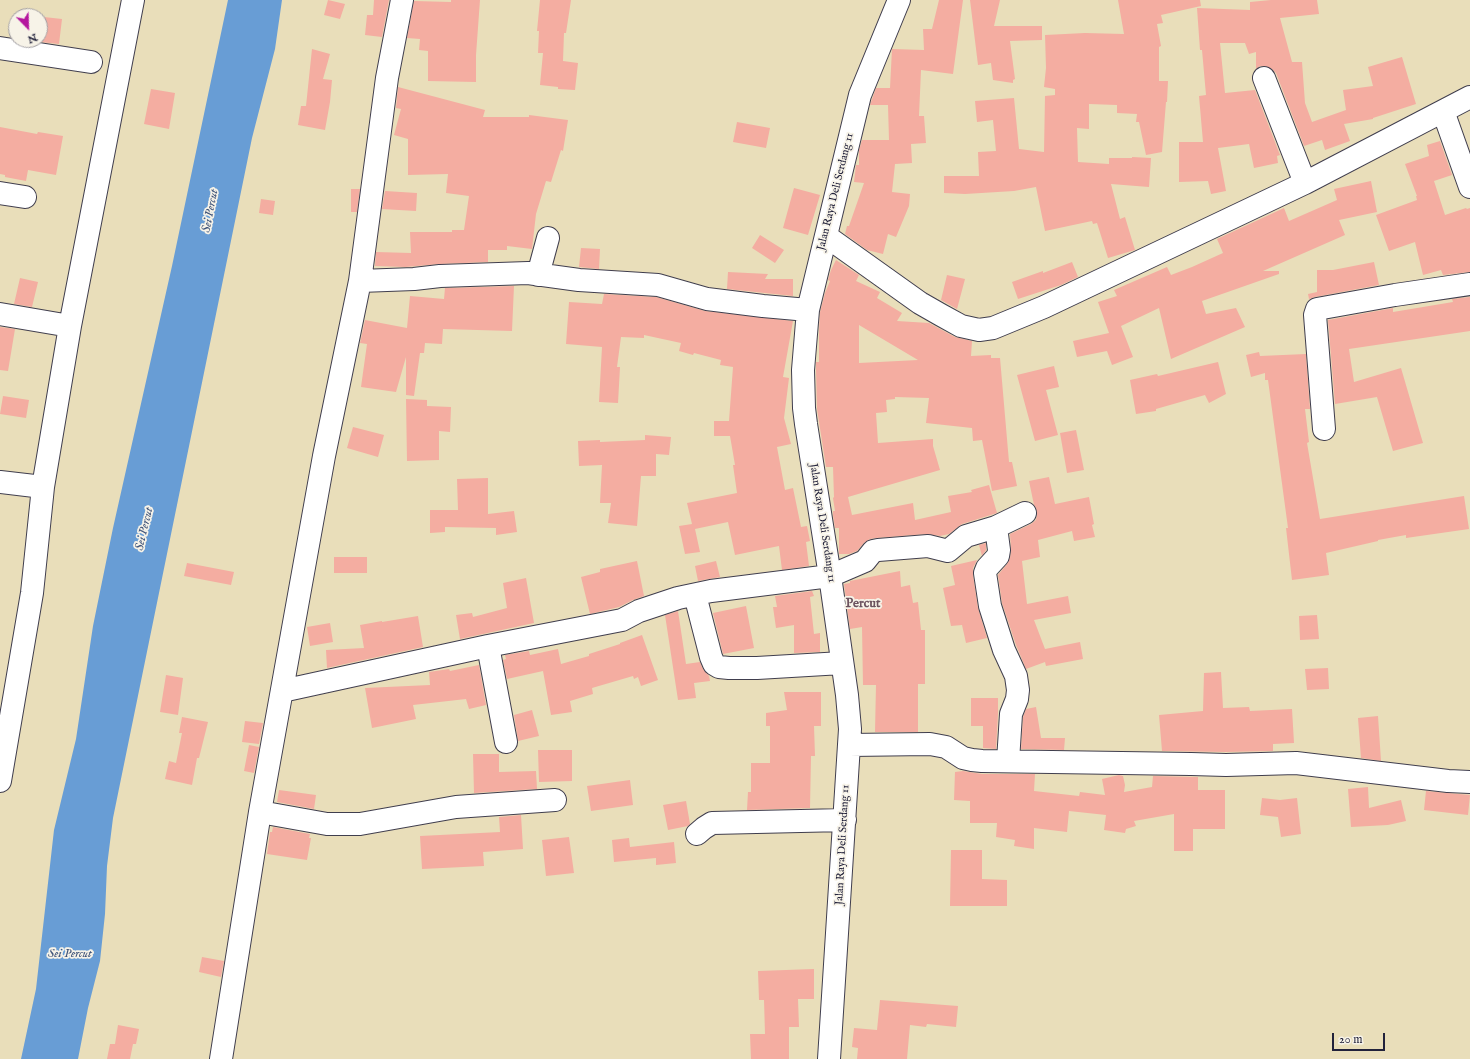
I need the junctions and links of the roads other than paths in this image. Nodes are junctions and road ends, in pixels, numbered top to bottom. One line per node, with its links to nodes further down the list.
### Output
1 (133, 0): 20 (street)
2 (402, 0): 16 (street)
3 (899, 0): 13 (street, Jalan Raya Deli Serdang 11)
4 (0, 48): 5 (street)
5 (91, 62)
6 (1264, 78): 9 (street)
7 (1470, 97): 8 (street)
8 (1443, 110): 9 (street); 10 (street)
9 (1305, 183): 13 (street)
10 (1470, 187)
11 (0, 193): 12 (street)
12 (25, 197)
13 (826, 236): 18 (street, Jalan Raya Deli Serdang 11)
14 (548, 238): 15 (street)
15 (538, 275): 16 (street); 18 (street)
16 (360, 281): 30 (street)
17 (1470, 284): 21 (street)
18 (808, 310): 26 (street, Jalan Raya Deli Serdang 11)
19 (0, 314): 20 (street)
20 (70, 326): 23 (street)
21 (1324, 429)
22 (0, 482): 23 (street)
23 (42, 487): 34 (street)
24 (1024, 513): 25 (street)
25 (996, 527): 26 (street); 33 (street)
26 (830, 576): 27 (street); 29 (street, Jalan Raya Deli Serdang 11)
27 (695, 595): 28 (street); 29 (street)
28 (488, 646): 30 (street); 31 (street)
29 (842, 662): 32 (street, Jalan Raya Deli Serdang 11)
30 (282, 691): 37 (street)
31 (506, 742)
32 (849, 746): 33 (street); 38 (street, Jalan Raya Deli Serdang 11)
33 (1008, 761): 35 (street)
34 (0, 780)
35 (1470, 782)
36 (555, 800): 37 (street)
37 (260, 812): 40 (street)
38 (845, 820): 39 (street); 41 (street, Jalan Raya Deli Serdang 11)
39 (697, 834)
40 (221, 1059)
41 (829, 1059)

